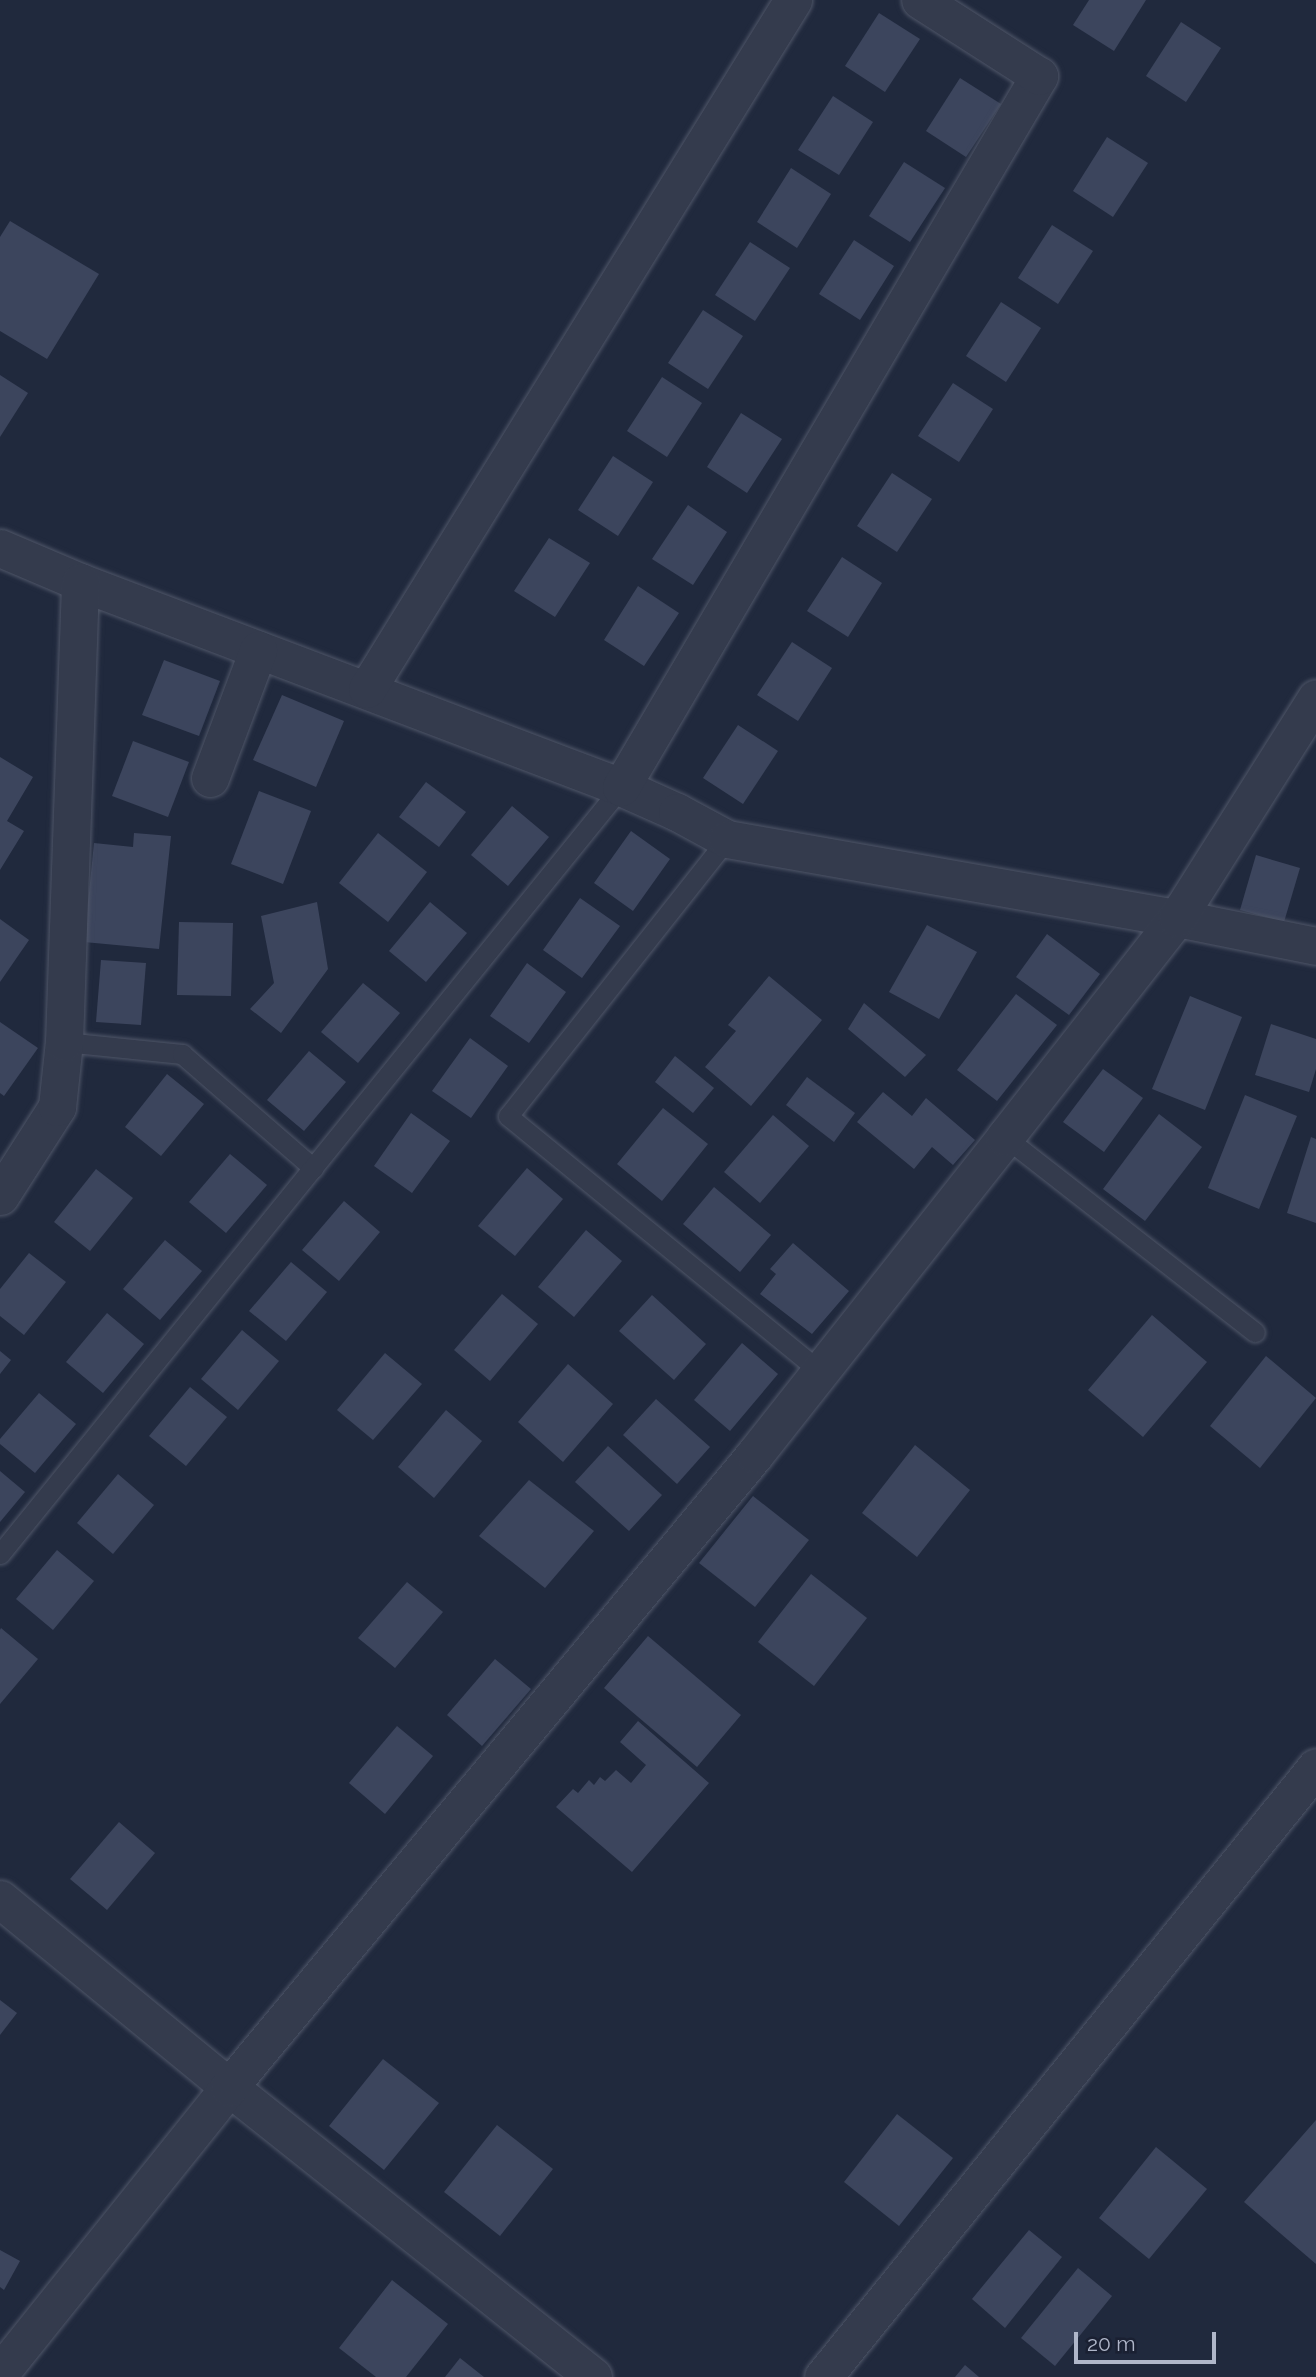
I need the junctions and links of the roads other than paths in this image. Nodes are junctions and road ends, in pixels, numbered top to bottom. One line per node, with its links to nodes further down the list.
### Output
1 (793, 0): 6 (street)
2 (920, 0): 9 (street)
3 (0, 548): 4 (street)
4 (80, 582): 5 (street); 13 (street)
5 (258, 650): 6 (street); 8 (street)
6 (368, 689): 9 (street)
7 (1316, 698): 11 (street)
8 (210, 778)
9 (621, 787): 10 (street); 15 (lane)
10 (727, 839): 11 (street); 18 (lane)
11 (1177, 918): 12 (street); 14 (street)
12 (1316, 946)
13 (64, 1042): 15 (lane); 16 (street)
14 (1005, 1137): 17 (lane); 18 (street)
15 (313, 1168): 19 (lane)
16 (0, 1196)
17 (1255, 1332)
18 (821, 1372): 22 (street)
19 (0, 1554)
20 (1316, 1767): 25 (street)
21 (0, 1899): 22 (street)
22 (229, 2087): 23 (street); 24 (street)
23 (0, 2373)
24 (593, 2377)
25 (823, 2377)

